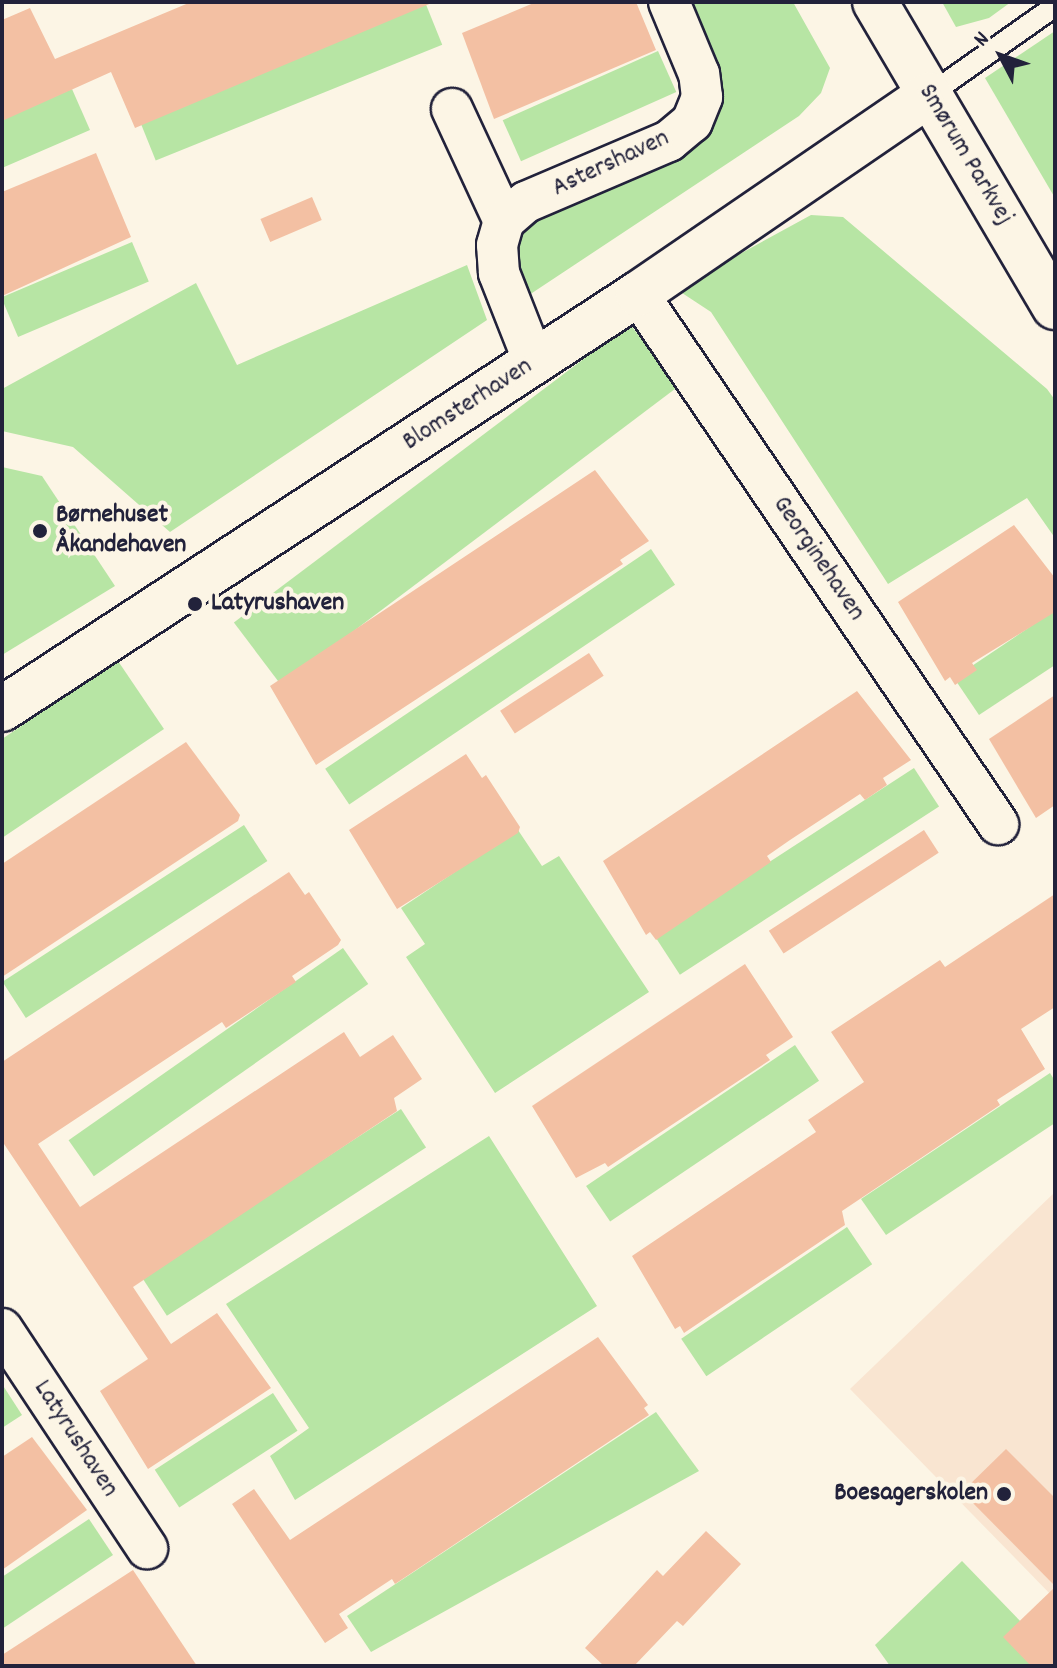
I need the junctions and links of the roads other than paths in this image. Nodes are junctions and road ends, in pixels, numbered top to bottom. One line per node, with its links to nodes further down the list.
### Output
1 (669, 2): 6 (street, Astershaven)
2 (875, 2): 4 (street, Smørum Parkvej)
3 (1055, 6): 4 (lane)
4 (929, 95): 7 (street, Blomsterhaven); 8 (street, Smørum Parkvej)
5 (452, 109): 6 (street)
6 (504, 221): 9 (street)
7 (638, 294): 9 (street, Blomsterhaven); 11 (street, Georginehaven)
8 (1055, 307)
9 (534, 362): 10 (street, Blomsterhaven)
10 (2, 709)
11 (998, 824)
12 (2, 1329): 13 (street, Latyrushaven)
13 (147, 1548)

